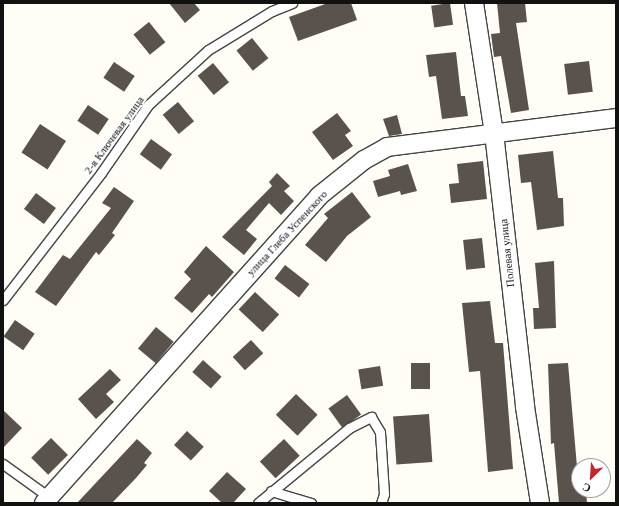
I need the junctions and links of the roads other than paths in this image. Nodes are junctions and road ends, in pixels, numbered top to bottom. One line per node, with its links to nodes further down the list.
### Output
1 (292, 3): 5 (lane, 2-я Ключевая улица)
2 (474, 3): 4 (street, Полевая улица)
3 (616, 118): 4 (street, улица Глеба Успенского)
4 (494, 133): 8 (street, улица Глеба Успенского); 12 (street, Полевая улица)
5 (3, 300)
6 (3, 464): 8 (lane)
7 (271, 491): 9 (lane); 10 (lane); 11 (lane)
8 (50, 501)
9 (258, 503)
10 (312, 503)
11 (381, 503)
12 (540, 503)

